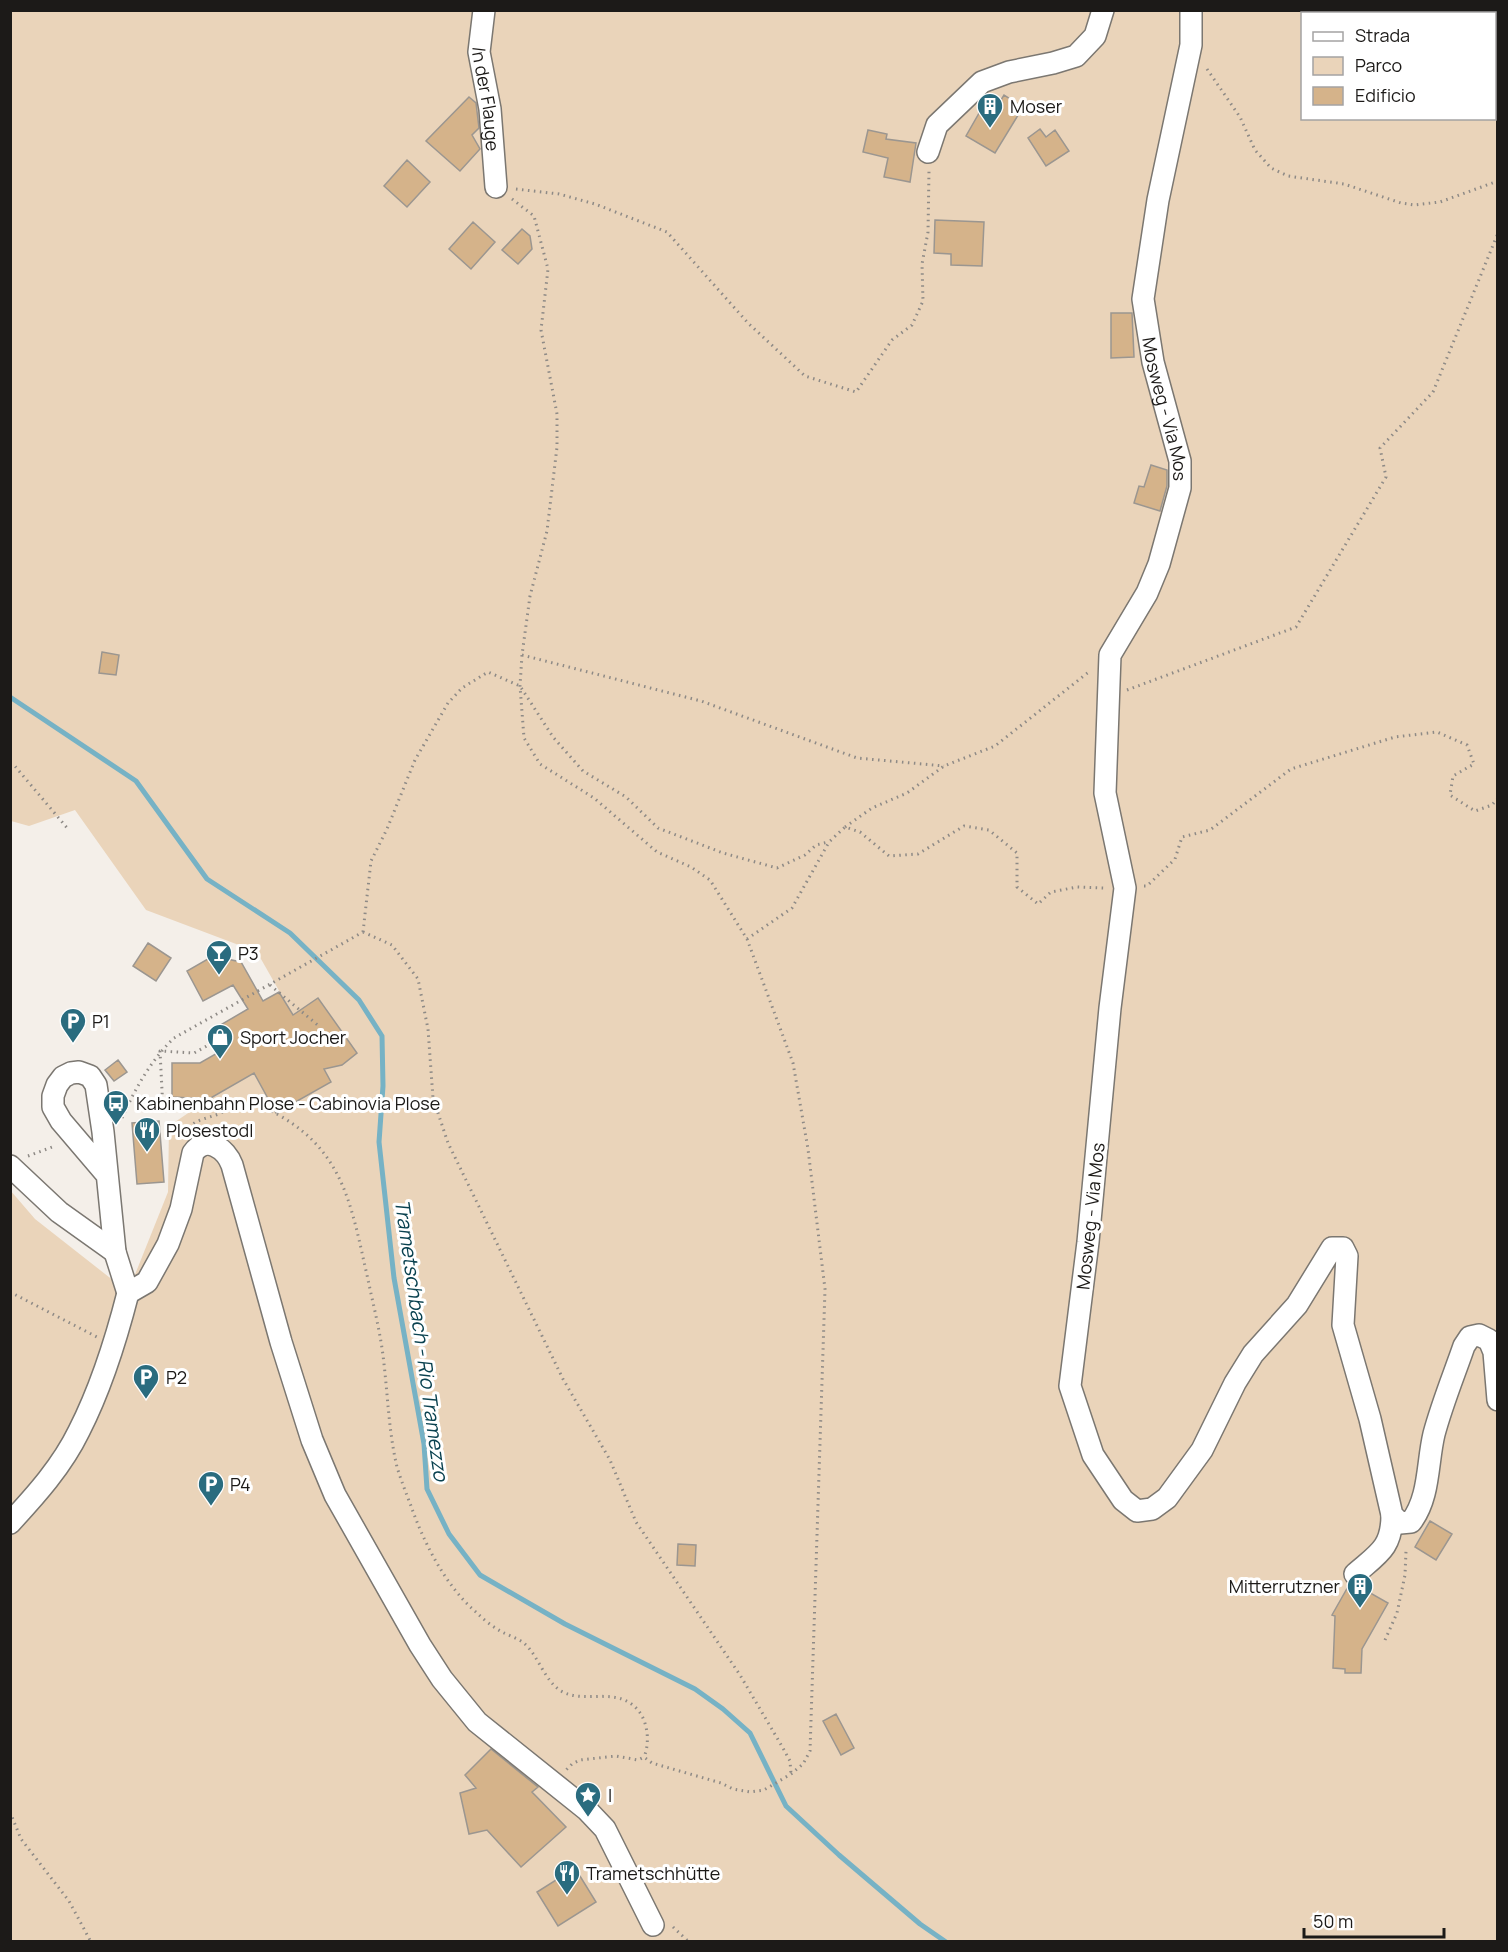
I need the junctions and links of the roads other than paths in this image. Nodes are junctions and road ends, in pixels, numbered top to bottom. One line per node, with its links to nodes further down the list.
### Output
1 (484, 10): 5 (street, In der Flauge)
2 (1103, 10): 4 (street)
3 (1191, 10): 11 (street, Mosweg - Via Mos)
4 (928, 153)
5 (496, 187)
6 (10, 1166): 8 (street)
7 (107, 1175): 7 (street); 8 (street)
8 (115, 1252): 9 (street)
9 (128, 1293): 12 (street); 14 (street)
10 (1497, 1400): 11 (street)
11 (1400, 1518): 13 (street)
12 (10, 1523)
13 (1354, 1574)
14 (653, 1925)

